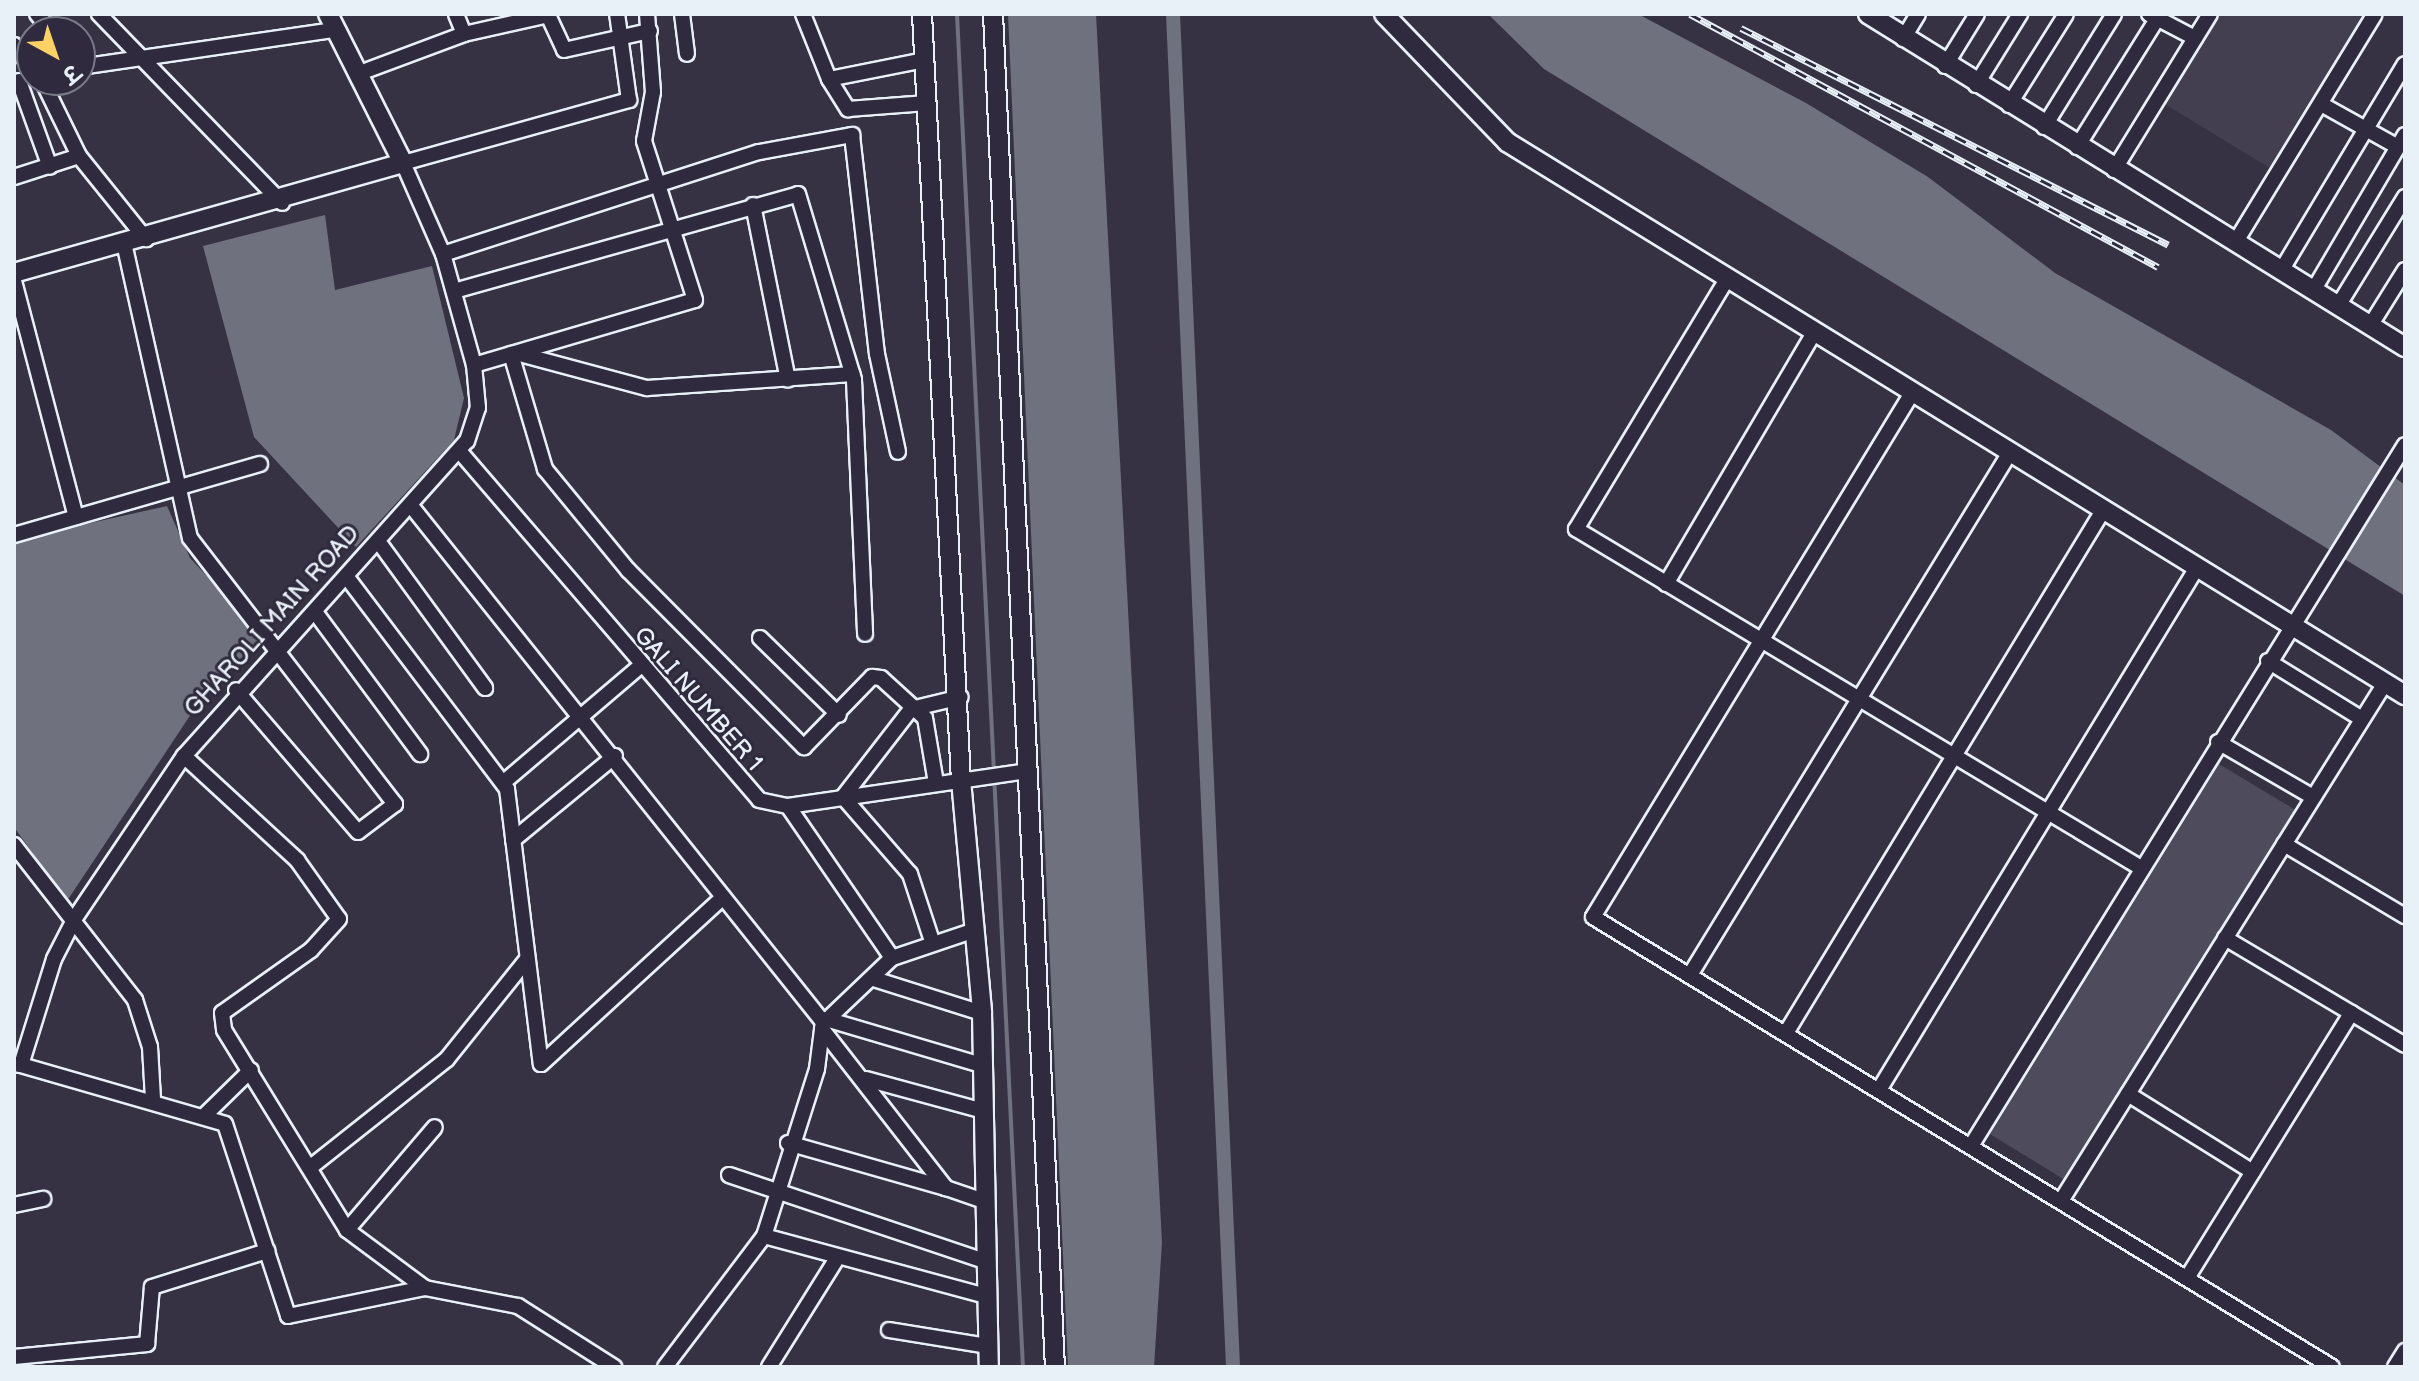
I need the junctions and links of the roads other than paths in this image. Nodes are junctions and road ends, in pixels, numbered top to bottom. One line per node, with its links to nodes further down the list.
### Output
1 (99, 14): 27 (street)
2 (456, 14): 21 (street)
3 (617, 14): 22 (street)
4 (647, 14): 20 (street)
5 (682, 14): 25 (street)
6 (803, 14): 32 (street)
7 (922, 14): 26 (street)
8 (993, 14): 114 (street)
9 (1384, 14): 64 (street)
10 (1868, 14): 24 (street)
11 (1918, 14): 24 (street)
12 (1977, 14): 30 (street)
13 (2020, 14): 33 (street)
14 (2066, 14): 38 (street)
15 (2114, 14): 40 (street)
16 (2210, 14): 23 (street)
17 (2375, 14): 37 (street)
18 (2155, 16): 23 (street); 44 (street)
19 (331, 22): 27 (street); 31 (street, GHAROLI MAIN ROAD)
20 (650, 31): 22 (street); 52 (street)
21 (464, 34): 22 (street); 31 (street)
22 (620, 36): 47 (street)
23 (2195, 38): 50 (street)
24 (1903, 39): 30 (street)
25 (687, 54)
26 (925, 60): 32 (street); 36 (street)
27 (140, 62): 29 (street); 54 (street)
28 (2405, 64): 41 (street)
29 (96, 65)
30 (1945, 66): 33 (street)
31 (357, 74): 47 (street, GHAROLI MAIN ROAD)
32 (829, 79): 39 (street)
33 (1976, 85): 38 (street)
34 (27, 96): 48 (street)
35 (50, 96): 45 (street)
36 (927, 103): 39 (street); 103 (street)
37 (2321, 104): 41 (street); 59 (street)
38 (2009, 105): 40 (street)
39 (848, 109): 42 (street)
40 (2044, 127): 44 (street)
41 (2366, 129): 43 (street); 62 (street)
42 (852, 135): 52 (street); 78 (street)
43 (2401, 141): 46 (street)
44 (2077, 147): 50 (street)
45 (79, 156): 48 (street); 57 (street)
46 (2390, 160): 49 (street); 67 (street)
47 (403, 163): 54 (street); 60 (street, GHAROLI MAIN ROAD)
48 (50, 167): 51 (street)
49 (2405, 169)
50 (2114, 170): 59 (street)
51 (14, 177)
52 (657, 183): 56 (street); 60 (street)
53 (2404, 201): 68 (street)
54 (282, 203): 57 (street)
55 (753, 205): 56 (street); 74 (street); 75 (street)
56 (677, 229): 66 (street); 72 (street)
57 (146, 239): 58 (street)
58 (124, 243): 63 (street); 82 (street)
59 (2235, 243): 62 (street)
60 (443, 254): 66 (street, GHAROLI MAIN ROAD)
61 (2405, 270): 69 (street)
62 (2281, 271): 67 (street)
63 (14, 273)
64 (1727, 279): 70 (street); 90 (street)
65 (14, 281): 85 (street)
66 (454, 291): 73 (street, GHAROLI MAIN ROAD)
67 (2313, 291): 68 (street)
68 (2338, 306): 69 (street)
69 (2370, 326): 71 (street)
70 (1814, 333): 76 (street); 90 (street)
71 (2405, 346)
72 (513, 354): 73 (street); 75 (street); 106 (street)
73 (474, 365): 79 (street, GHAROLI MAIN ROAD)
74 (853, 374): 75 (street); 93 (street)
75 (788, 380)
76 (1912, 393): 80 (street); 95 (street)
77 (2402, 450): 92 (street)
78 (898, 452)
79 (461, 453): 83 (street, GHAROLI MAIN ROAD); 98 (street, GALI NUMBER 1)
80 (2009, 454): 84 (street); 104 (street)
81 (260, 464): 82 (street)
82 (176, 485): 85 (street); 96 (street)
83 (412, 507): 87 (street, GHAROLI MAIN ROAD); 107 (street)
84 (2102, 512): 88 (street); 113 (street)
85 (76, 517): 86 (street)
86 (14, 535)
87 (378, 541): 89 (street, GHAROLI MAIN ROAD); 100 (street)
88 (2196, 569): 92 (street); 121 (street)
89 (346, 576): 91 (street, GHAROLI MAIN ROAD); 116 (street)
90 (1666, 584): 95 (street)
91 (315, 612): 96 (street, GHAROLI MAIN ROAD); 110 (street)
92 (2290, 625): 97 (street); 99 (street)
93 (865, 634)
94 (760, 638): 106 (street)
95 (1761, 641): 104 (street); 134 (street)
96 (278, 650): 101 (street, GHAROLI MAIN ROAD); 101 (street)
97 (2268, 661): 108 (street); 109 (street)
98 (639, 667): 107 (street); 120 (street, GALI NUMBER 1)
99 (2385, 683): 102 (street); 108 (street)
100 (485, 688)
101 (236, 690): 111 (street, GHAROLI MAIN ROAD)
102 (2405, 695)
103 (961, 697): 105 (street); 115 (street)
104 (1859, 699): 113 (street); 134 (street)
105 (911, 709): 106 (street); 117 (street); 118 (street)
106 (839, 715)
107 (584, 716): 112 (street); 116 (street)
108 (2362, 719): 119 (street)
109 (2218, 742): 119 (street); 125 (street)
110 (420, 754)
111 (184, 756): 128 (street, GHAROLI MAIN ROAD); 143 (street)
112 (615, 756): 122 (street); 126 (street)
113 (1954, 756): 121 (street); 139 (street)
114 (1023, 772): 115 (street); 178 (street)
115 (969, 779): 117 (street); 129 (street)
116 (504, 782): 122 (street)
117 (936, 783): 118 (street)
118 (843, 797): 120 (street); 131 (street)
119 (2313, 797): 123 (street)
120 (788, 806): 132 (street)
121 (2048, 812): 125 (street); 145 (street)
122 (513, 840): 133 (street)
123 (2284, 844): 127 (street); 130 (street)
124 (14, 845): 128 (street)
125 (2141, 868): 152 (street)
126 (723, 897): 133 (street); 138 (street)
127 (2405, 916)
128 (75, 918): 141 (street, GHAROLI MAIN ROAD); 147 (street)
129 (975, 930): 131 (street); 136 (street)
130 (2225, 938): 137 (street); 146 (street)
131 (932, 941): 132 (street)
132 (892, 958): 135 (street)
133 (527, 959): 153 (street)
134 (1690, 975): 139 (street)
135 (874, 979): 136 (street); 138 (street)
136 (982, 1013): 142 (street)
137 (2351, 1013): 140 (street); 154 (street)
138 (825, 1022): 142 (street); 144 (street); 151 (street)
139 (1786, 1033): 145 (street)
140 (2405, 1045)
141 (18, 1064): 147 (street)
142 (981, 1065): 148 (street)
143 (251, 1070): 149 (street); 153 (street)
144 (866, 1079): 148 (street); 156 (street)
145 (1879, 1090): 152 (street)
146 (2128, 1094): 154 (street); 160 (street)
147 (153, 1099): 149 (street)
148 (984, 1111): 159 (street)
149 (205, 1115): 164 (street)
150 (435, 1127): 162 (street)
151 (788, 1143): 156 (street); 157 (street)
152 (1971, 1146): 160 (street)
153 (312, 1166): 162 (street)
154 (2253, 1172): 167 (street)
155 (729, 1175): 157 (street)
156 (946, 1188): 159 (street)
157 (778, 1190): 163 (street); 166 (street)
158 (43, 1199): 161 (street)
159 (983, 1201): 166 (street)
160 (2061, 1201): 167 (street)
161 (14, 1205)
162 (347, 1230): 168 (street)
163 (764, 1236): 165 (street); 175 (street)
164 (267, 1251): 168 (street); 173 (street)
165 (837, 1258): 169 (street); 176 (street)
166 (985, 1261): 169 (street)
167 (2187, 1278): 179 (street)
168 (425, 1288): 174 (street)
169 (986, 1296): 171 (street)
170 (889, 1330): 171 (street)
171 (988, 1346): 177 (street)
172 (2405, 1351): 180 (street)
173 (14, 1357)
174 (614, 1367)
175 (665, 1367)
176 (769, 1367)
177 (989, 1367)
178 (1055, 1367)
179 (2332, 1367)
180 (2395, 1367)

